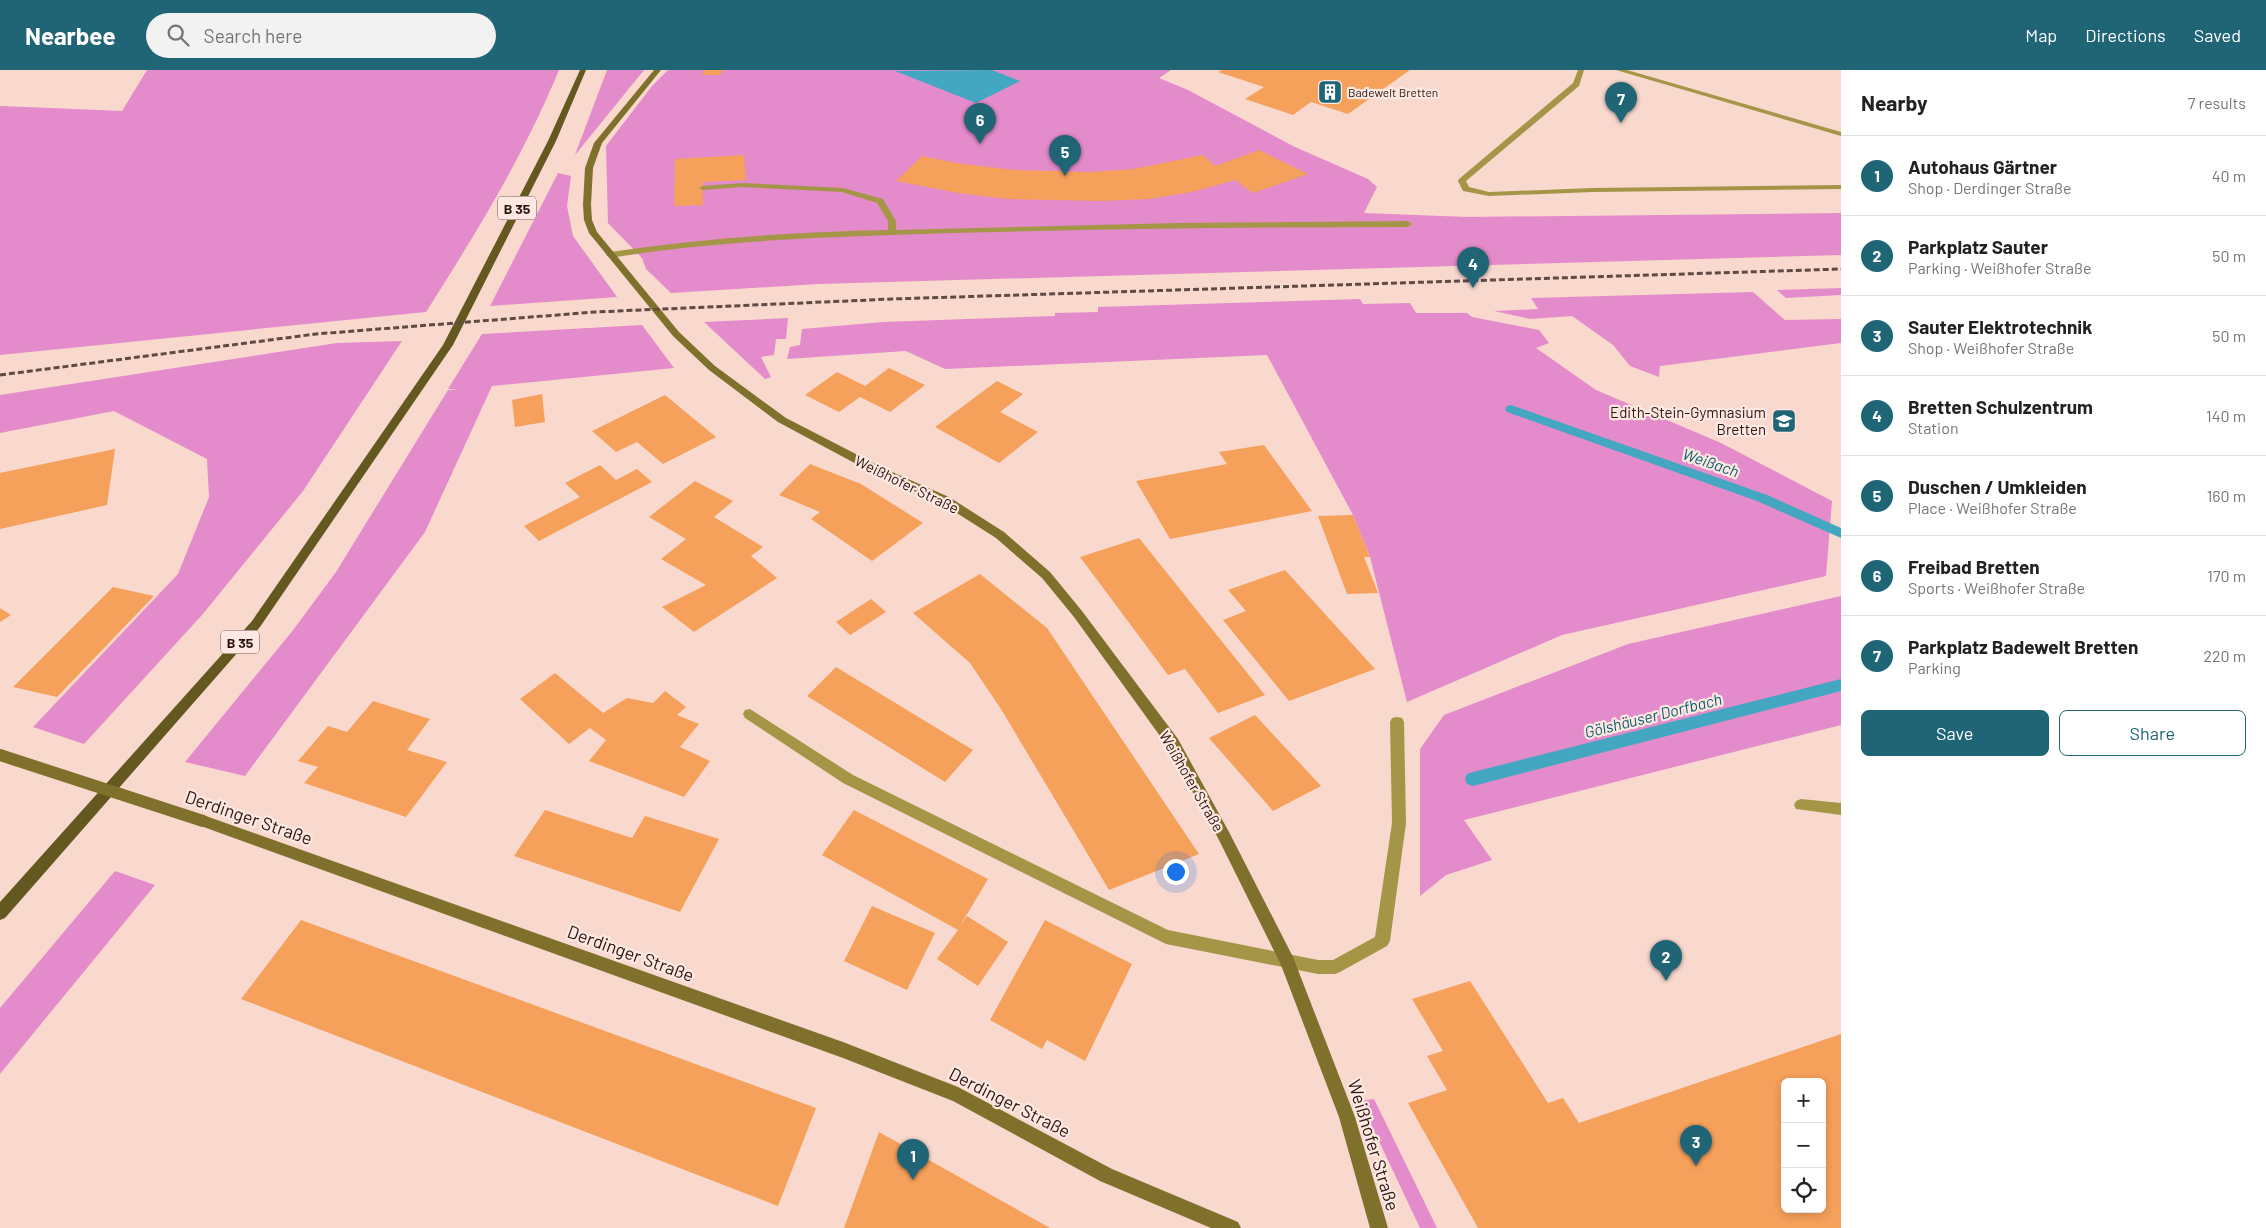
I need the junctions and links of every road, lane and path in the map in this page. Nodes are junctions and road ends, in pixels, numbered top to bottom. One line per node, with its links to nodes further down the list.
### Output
1 (583, 70): 16 (main road, B 35)
2 (658, 70): 10 (main road, Weißhofer Straße)
3 (1581, 70): 6 (lane)
4 (1618, 70): 5 (lane)
5 (1841, 134)
6 (1841, 187)
7 (703, 188): 9 (lane)
8 (1408, 224): 9 (lane)
9 (892, 232): 10 (lane)
10 (610, 255): 17 (main road, Weißhofer Straße)
11 (750, 714): 17 (lane)
12 (1398, 722): 17 (lane)
13 (0, 755): 18 (main road, Derdinger Straße, bridge)
14 (1801, 805): 15 (lane)
15 (1841, 809)
16 (0, 913)
17 (1288, 962): 19 (main road, Weißhofer Straße)
18 (1232, 1228)
19 (1379, 1228)

